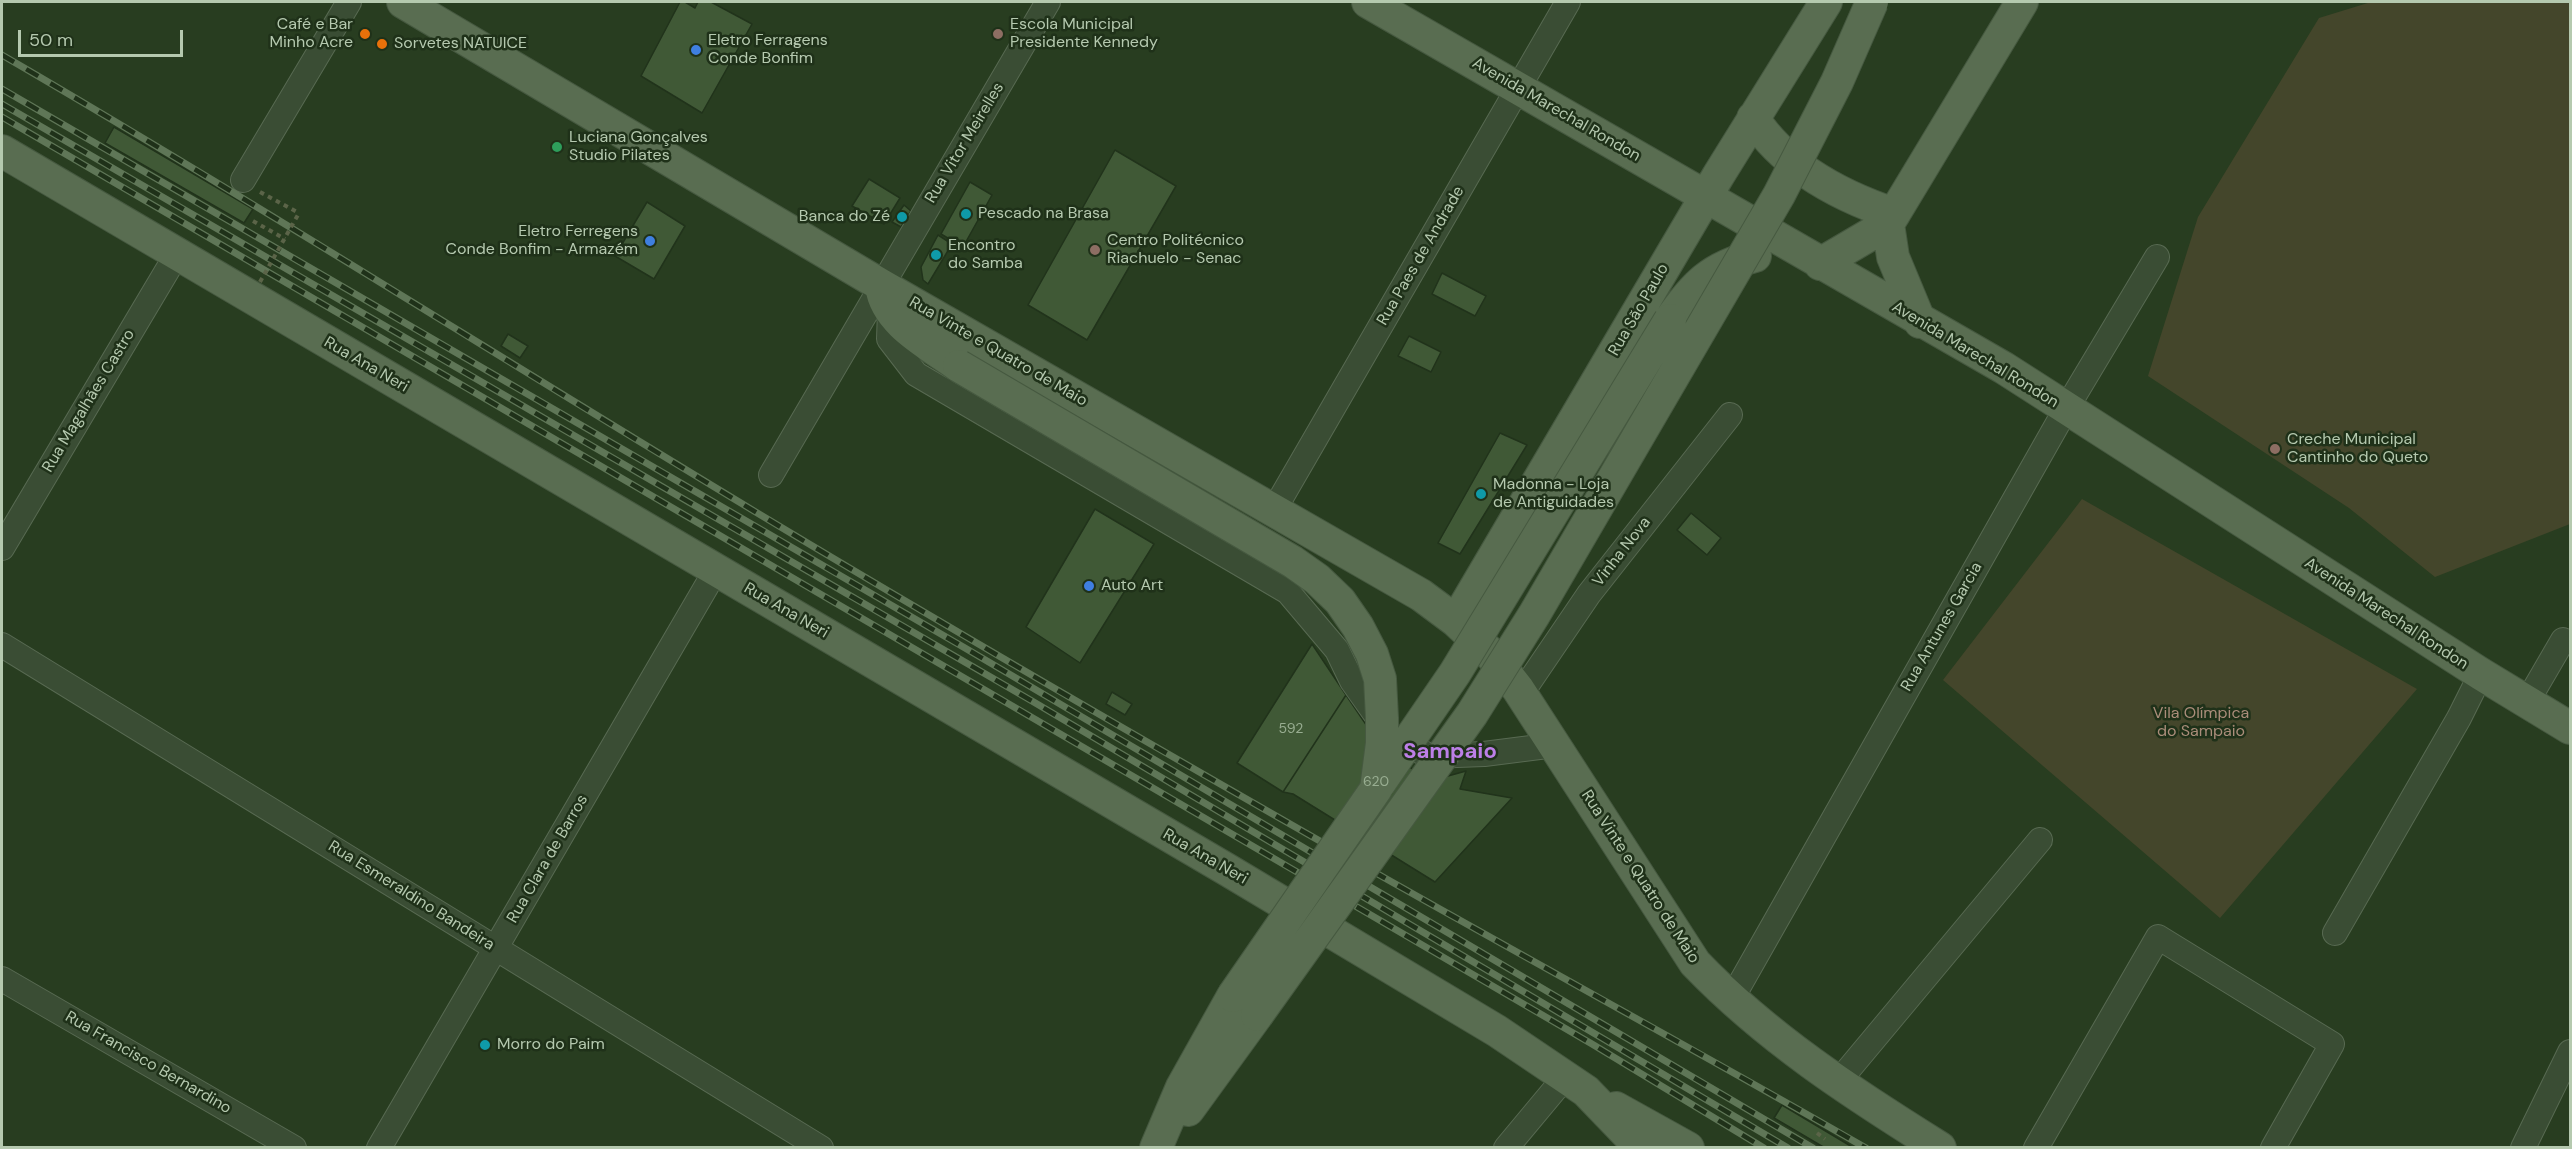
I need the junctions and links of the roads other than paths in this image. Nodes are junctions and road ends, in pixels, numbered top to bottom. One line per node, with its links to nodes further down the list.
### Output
1 (349, 2): 12 (street)
2 (403, 2): 18 (main road, Rua Vinte e Quatro de Maio)
3 (1048, 2): 18 (street, Rua Vitor Meirelles)
4 (1368, 2): 9 (main road, Avenida Marechal Rondon)
5 (1568, 2): 9 (street, Rua Paes de Andrade)
6 (1826, 2): 10 (main road, Rua São Paulo)
7 (1872, 2): 47 (main road, bridge)
8 (2022, 2): 14 (main road)
9 (1517, 88): 13 (main road, Avenida Marechal Rondon); 23 (street, Rua Paes de Andrade)
10 (1753, 118): 13 (main road, Rua São Paulo); 14 (main road)
11 (2, 151): 15 (main road, Rua Ana Neri)
12 (250, 185)
13 (1706, 196): 17 (main road, Avenida Marechal Rondon); 26 (main road, Rua São Paulo)
14 (1891, 219): 17 (main road); 19 (main road)
15 (177, 254): 24 (street, Rua Magalhães Castro); 25 (main road, Rua Ana Neri)
16 (2157, 257): 20 (street, Rua Antunes Garcia)
17 (1813, 259): 19 (main road, Avenida Marechal Rondon); 34 (main road, bridge)
18 (885, 298): 22 (street, Rua Vitor Meirelles); 23 (main road, Rua Vinte e Quatro de Maio); 33 (street, Rua Vinte e Quatro de Maio); 34 (main road, bridge)
19 (1920, 322): 20 (main road, Avenida Marechal Rondon)
20 (2066, 409): 29 (main road, Avenida Marechal Rondon); 39 (street, Rua Antunes Garcia)
21 (1730, 415): 30 (street, Vinha Nova)
22 (771, 475)
23 (1274, 510): 26 (main road, Rua Vinte e Quatro de Maio)
24 (2, 548)
25 (716, 570): 37 (street, Rua Clara de Barros); 42 (main road, Rua Ana Neri)
26 (1456, 621): 30 (main road, Rua Vinte e Quatro de Maio)
27 (2563, 640): 31 (street)
28 (2, 645): 37 (street, Rua Esmeraldino Bandeira)
29 (2481, 674): 31 (main road, Avenida Marechal Rondon); 36 (street)
30 (1521, 694): 33 (main road, Rua Vinte e Quatro de Maio)
31 (2528, 702): 32 (main road, Avenida Marechal Rondon)
32 (2571, 728)
33 (1555, 745): 39 (main road, Rua Vinte e Quatro de Maio)
34 (1376, 789): 46 (main road, bridge)
35 (2040, 840): 41 (street)
36 (2334, 933)
37 (496, 948): 44 (street, Rua Clara de Barros); 45 (street, Rua Esmeraldino Bandeira)
38 (2, 979): 43 (street, Rua Francisco Bernardino)
39 (1731, 1000): 41 (main road, Rua Vinte e Quatro de Maio)
40 (2571, 1052): 54 (street)
41 (1838, 1082): 51 (main road, Rua Vinte e Quatro de Maio)
42 (1576, 1084): 48 (street); 49 (main road); 50 (main road)
43 (294, 1148)
44 (380, 1148)
45 (821, 1148)
46 (1156, 1148)
47 (1161, 1148)
48 (1506, 1148)
49 (1641, 1148)
50 (1688, 1148)
51 (1940, 1148)
52 (2036, 1148): 53 (street)
53 (2273, 1148)
54 (2523, 1148)

